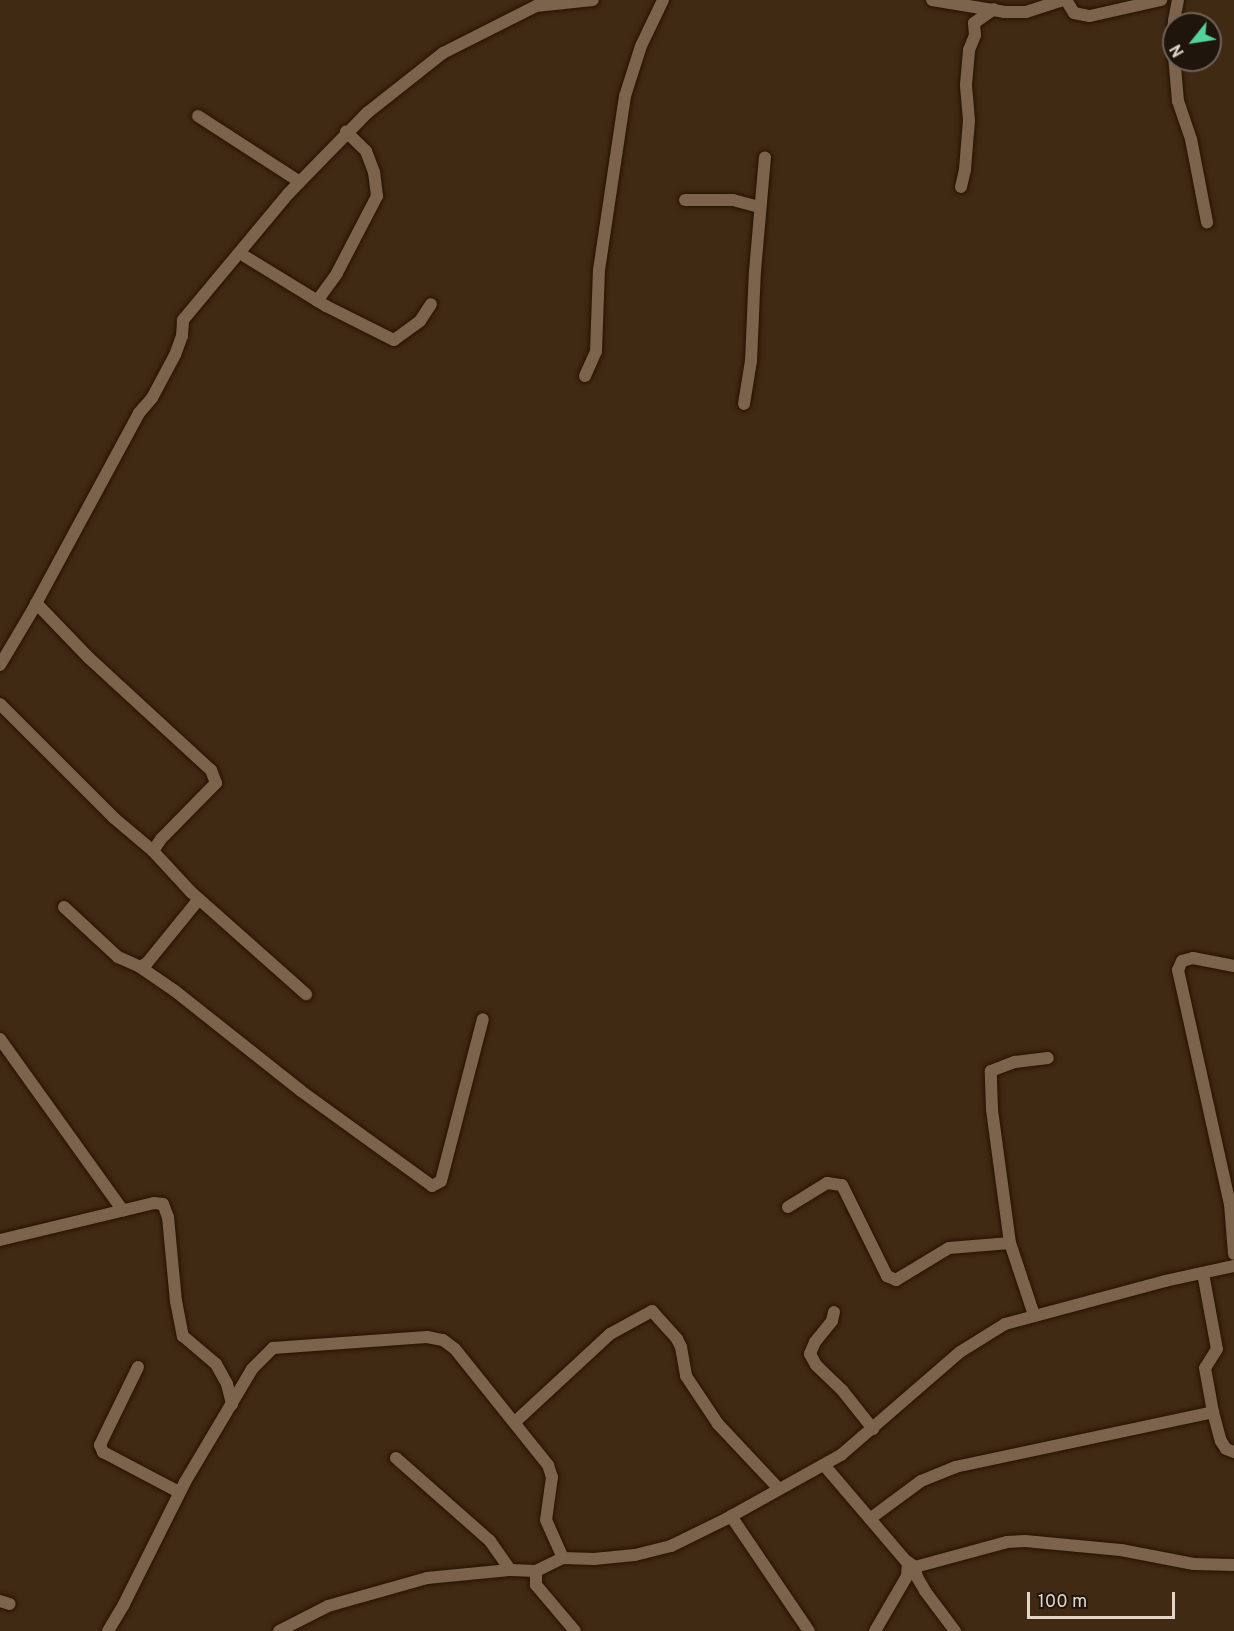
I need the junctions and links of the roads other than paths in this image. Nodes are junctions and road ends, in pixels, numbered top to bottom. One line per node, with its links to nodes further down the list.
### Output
1 (594, 0): 7 (street)
2 (663, 0): 20 (street)
3 (932, 0): 8 (street)
4 (1064, 0): 5 (street); 8 (street)
5 (1161, 0)
6 (1178, 0): 16 (street)
7 (535, 3): 10 (street)
8 (994, 9): 13 (street)
9 (198, 116): 12 (street)
10 (346, 132): 12 (street); 18 (street)
11 (765, 157): 15 (street)
12 (300, 182): 22 (street)
13 (961, 187)
14 (685, 200): 15 (street)
15 (760, 207): 21 (street)
16 (1207, 222)
17 (246, 257): 18 (street)
18 (317, 301): 19 (street)
19 (431, 304)
20 (585, 376)
21 (744, 404)
22 (36, 603): 23 (street); 25 (street)
23 (0, 665)
24 (0, 704): 25 (street)
25 (153, 850): 26 (street)
26 (199, 899): 29 (street); 30 (street)
27 (64, 907): 29 (street)
28 (1234, 966): 38 (street)
29 (140, 967): 31 (street)
30 (306, 994)
31 (483, 1019)
32 (0, 1039): 35 (street)
33 (1048, 1058): 37 (street)
34 (788, 1207): 37 (street)
35 (123, 1211): 36 (street); 44 (street)
36 (0, 1240)
37 (1010, 1242): 42 (street)
38 (1234, 1254)
39 (1234, 1266): 40 (street)
40 (1203, 1273): 42 (street); 45 (street)
41 (834, 1312): 47 (street)
42 (1034, 1314): 47 (street)
43 (138, 1367): 52 (street)
44 (232, 1404): 46 (street); 52 (street)
45 (1213, 1412): 48 (street); 54 (street)
46 (516, 1421): 51 (street); 55 (street)
47 (873, 1429): 50 (street)
48 (1234, 1452)
49 (396, 1458): 57 (street)
50 (824, 1465): 51 (street); 54 (street)
51 (779, 1490): 53 (street)
52 (179, 1492): 60 (street)
53 (731, 1516): 55 (street); 63 (street)
54 (871, 1518): 59 (street)
55 (563, 1558): 58 (street)
56 (1234, 1565): 59 (street)
57 (510, 1570): 58 (street); 61 (street)
58 (536, 1571): 62 (street)
59 (912, 1571): 64 (street); 65 (street)
60 (108, 1631)
61 (279, 1631)
62 (575, 1631)
63 (809, 1631)
64 (875, 1631)
65 (955, 1631)

